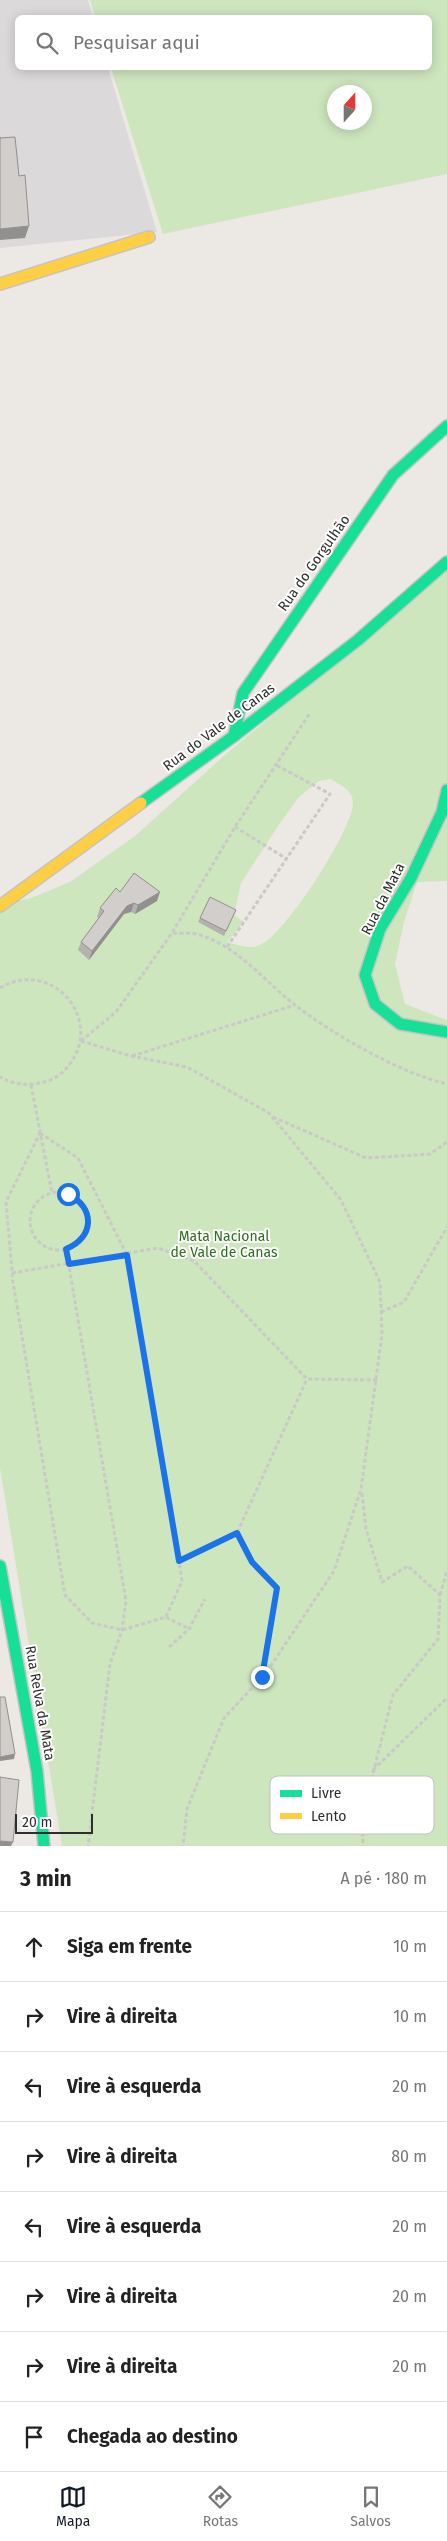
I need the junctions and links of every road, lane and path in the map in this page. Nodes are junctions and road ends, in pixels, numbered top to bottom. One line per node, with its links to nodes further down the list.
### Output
1 (149, 237): 2 (street)
2 (0, 284)
3 (447, 426): 6 (street, Rua do Gorgulhão)
4 (447, 562): 6 (street, Rua do Vale de Canas)
5 (315, 706): 7 (path)
6 (234, 736): 11 (street, Rua do Vale de Canas)
7 (276, 765): 9 (path); 10 (path)
8 (447, 790): 16 (street, Rua da Mata)
9 (235, 827): 10 (path); 12 (path)
10 (287, 859): 13 (path)
11 (0, 906)
12 (172, 933): 13 (path); 17 (path)
13 (227, 947): 15 (path)
14 (0, 988): 17 (path)
15 (296, 1005): 18 (path); 20 (path)
16 (447, 1032)
17 (81, 1041): 18 (path); 21 (path)
18 (131, 1056): 22 (path)
19 (0, 1077): 21 (path)
20 (447, 1084)
21 (31, 1085): 23 (path)
22 (271, 1115): 24 (path); 31 (path)
23 (40, 1133): 25 (path); 28 (path); 30 (path)
24 (447, 1142)
25 (52, 1193): 27 (path); 27 (path)
26 (447, 1228): 31 (path)
27 (66, 1249): 29 (path)
28 (127, 1255): 29 (path); 32 (path); 36 (path)
29 (69, 1264): 30 (path); 43 (path)
30 (12, 1273): 43 (path)
31 (381, 1312): 33 (path)
32 (307, 1379): 33 (path); 35 (path)
33 (377, 1380): 34 (path)
34 (361, 1490): 39 (path); 45 (path)
35 (237, 1533): 36 (path); 45 (path)
36 (179, 1561): 41 (path)
37 (0, 1566): 49 (street, Rua Relva da Mata)
38 (447, 1570): 39 (path)
39 (440, 1595): 47 (path)
40 (205, 1599): 42 (path)
41 (166, 1617): 42 (path); 43 (path)
42 (189, 1628): 44 (path)
43 (122, 1630): 50 (path)
44 (169, 1647)
45 (262, 1677): 51 (path)
46 (447, 1698): 47 (path)
47 (372, 1770): 48 (path)
48 (371, 1776)
49 (44, 1846)
50 (88, 1846)
51 (182, 1846)

